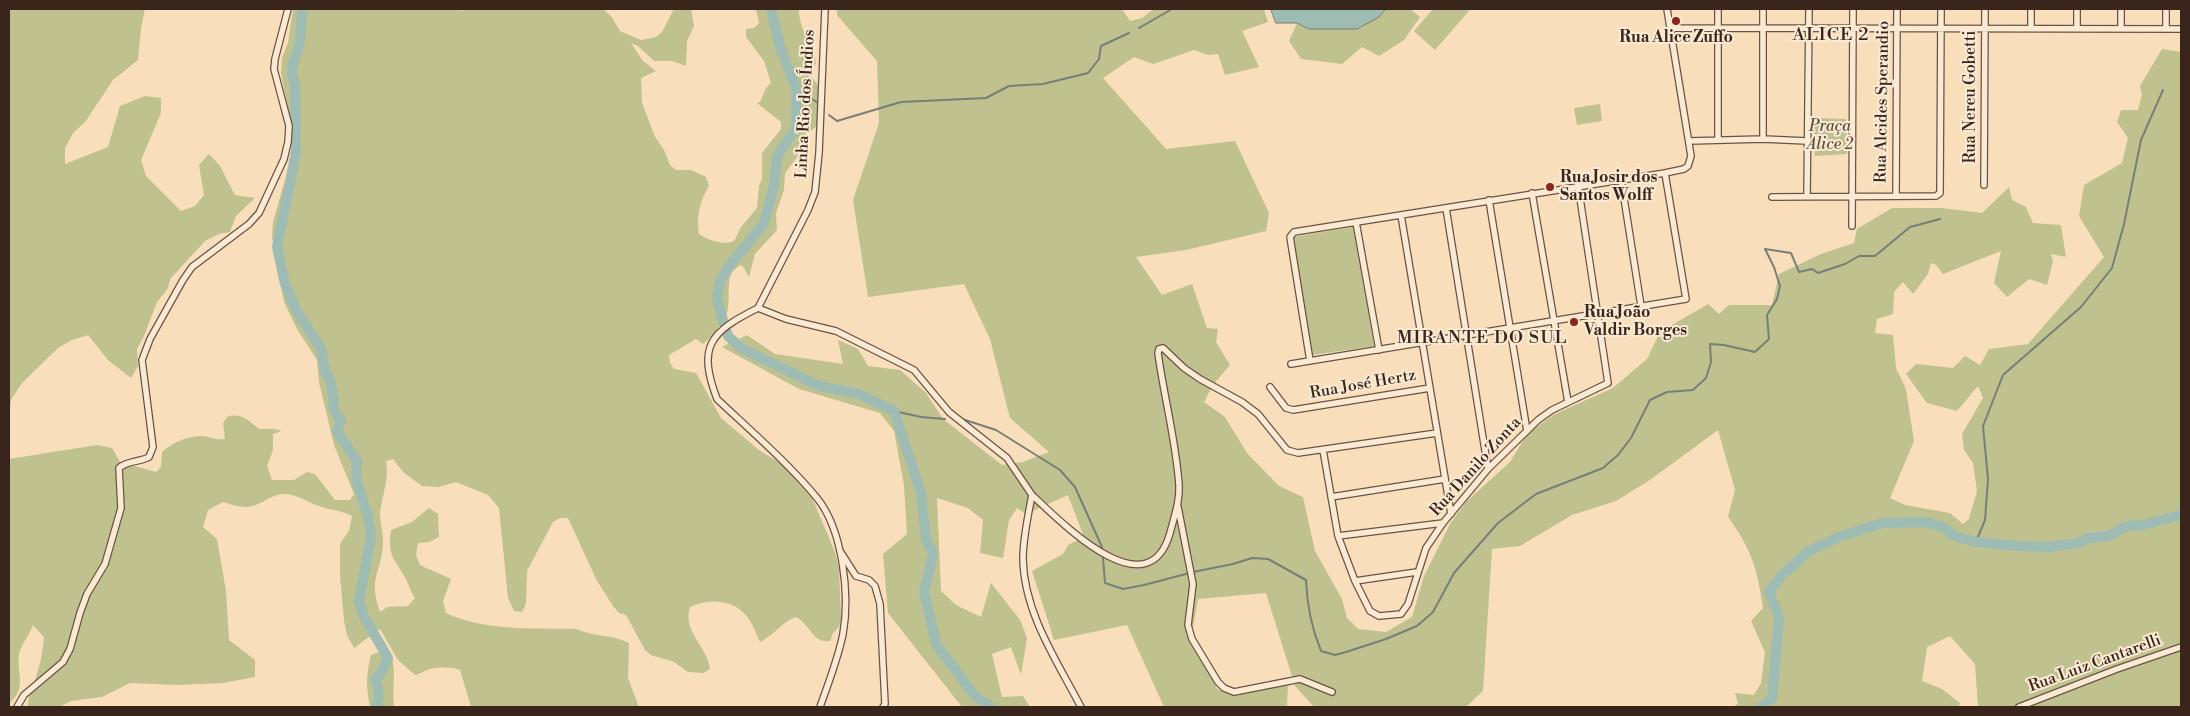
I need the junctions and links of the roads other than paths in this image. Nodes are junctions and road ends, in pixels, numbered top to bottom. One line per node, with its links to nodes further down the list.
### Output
1 (288, 9): 75 (street)
2 (826, 9): 47 (street, Linha Rio dos Índios)
3 (1666, 9): 17 (street)
4 (1718, 9): 18 (street)
5 (1763, 9): 19 (street)
6 (1809, 9): 20 (street)
7 (1853, 9): 21 (street)
8 (1898, 9): 22 (street, Rua Alcides Sperandio)
9 (1942, 9): 25 (street)
10 (1985, 9): 15 (street, Rua Nereu Gobetti)
11 (2031, 9): 16 (street)
12 (2077, 9): 23 (street)
13 (2121, 9): 24 (street)
14 (2166, 9): 26 (street)
15 (1985, 27): 16 (street); 25 (street); 35 (street, Rua Nereu Gobetti)
16 (2031, 27): 23 (street)
17 (1670, 28): 18 (street); 30 (street)
18 (1718, 28): 19 (street); 29 (street)
19 (1763, 28): 20 (street); 28 (street)
20 (1808, 28): 21 (street); 31 (street)
21 (1853, 28): 22 (street); 38 (street)
22 (1898, 28): 25 (street); 39 (street, Rua Alcides Sperandio)
23 (2077, 28): 24 (street)
24 (2120, 28): 26 (street)
25 (1941, 29): 39 (street)
26 (2166, 29): 27 (street)
27 (2181, 29)
28 (1763, 139): 29 (street); 31 (street)
29 (1718, 140): 30 (street)
30 (1689, 141): 32 (street)
31 (1807, 141): 37 (street)
32 (1665, 172): 33 (street); 46 (street)
33 (1621, 179): 34 (street); 46 (street)
34 (1578, 185): 36 (street); 48 (street)
35 (1984, 185)
36 (1532, 193): 41 (street); 49 (street)
37 (1806, 196): 38 (street); 40 (street)
38 (1852, 196): 39 (street); 45 (street)
39 (1896, 196)
40 (1772, 197)
41 (1489, 200): 42 (street); 50 (street)
42 (1446, 208): 43 (street); 51 (street)
43 (1402, 215): 44 (street); 52 (street)
44 (1356, 222): 53 (street); 54 (street)
45 (1852, 226)
46 (1641, 306): 48 (street)
47 (758, 308): 64 (street); 70 (street)
48 (1598, 314): 49 (street); 58 (street, Rua Danilo Zonta)
49 (1554, 321): 50 (street); 58 (street)
50 (1510, 328): 51 (street); 59 (street)
51 (1466, 336): 52 (street); 62 (street)
52 (1422, 343): 53 (street); 57 (street)
53 (1379, 350): 54 (street)
54 (1310, 361): 55 (street)
55 (1291, 364)
56 (1270, 387): 57 (street, Rua José Hertz)
57 (1430, 388): 60 (street)
58 (1568, 402): 59 (street, Rua Danilo Zonta)
59 (1527, 431): 62 (street, Rua Danilo Zonta)
60 (1437, 433): 61 (street); 63 (street)
61 (1322, 450): 65 (street, Rua Danilo Zonta); 66 (street)
62 (1488, 469): 67 (street, Rua Danilo Zonta)
63 (1445, 479): 65 (street); 67 (street)
64 (1032, 495): 66 (street); 78 (street)
65 (1331, 497): 69 (street, Rua Danilo Zonta)
66 (1178, 504): 74 (street)
67 (1451, 514): 68 (street, Rua Danilo Zonta)
68 (1443, 523): 69 (street); 71 (street, Rua Danilo Zonta)
69 (1338, 536): 72 (street, Rua Danilo Zonta)
70 (839, 549): 76 (street); 77 (street)
71 (1417, 572): 72 (street); 72 (street, Rua Danilo Zonta)
72 (1356, 581)
73 (2181, 647): 79 (street, Rua Luiz Cantarelli)
74 (1332, 692)
75 (17, 707)
76 (820, 707)
77 (883, 707)
78 (1081, 707)
79 (2020, 707)

